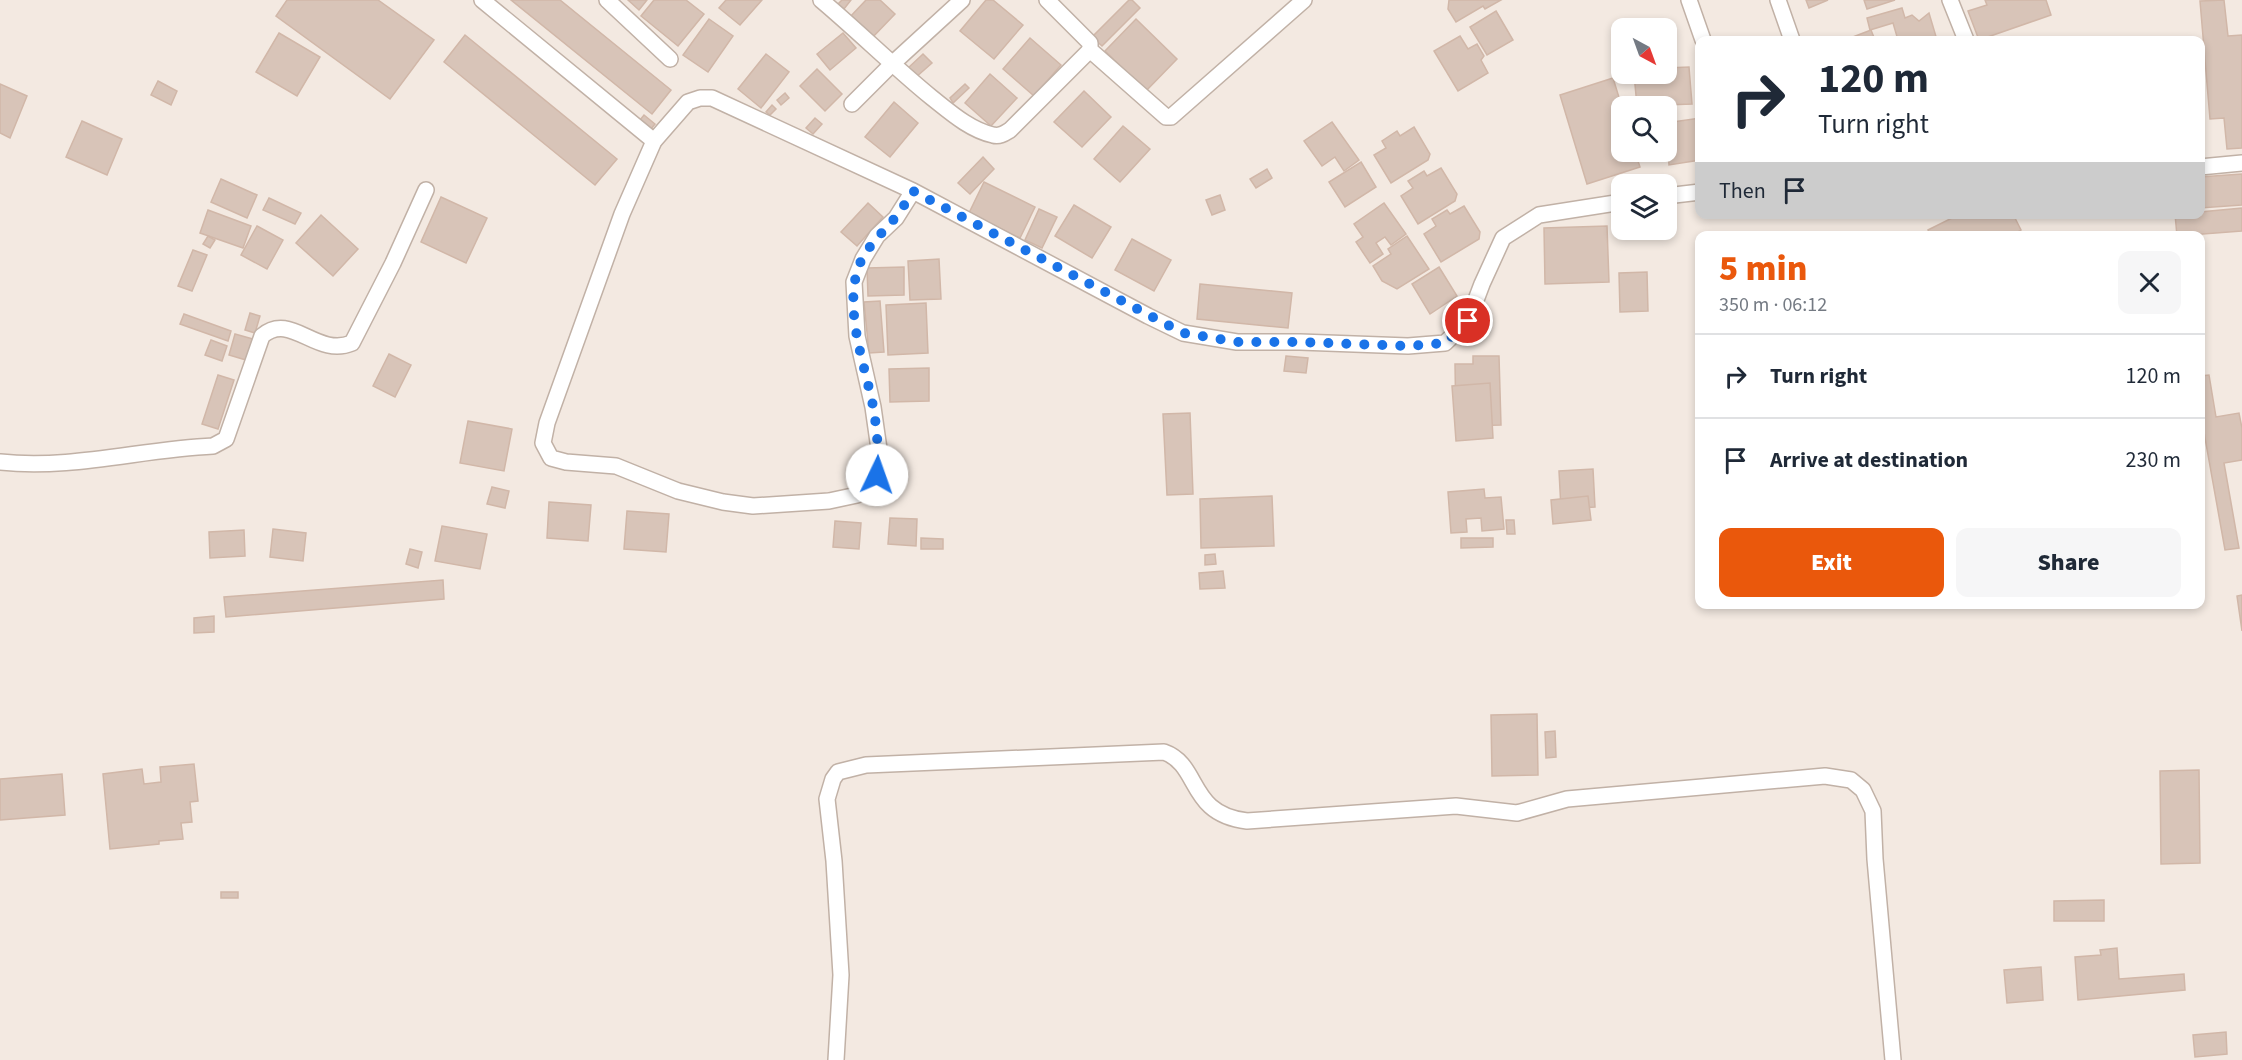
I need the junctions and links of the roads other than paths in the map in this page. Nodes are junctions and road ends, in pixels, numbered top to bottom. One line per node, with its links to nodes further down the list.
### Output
1 (482, 0): 17 (street)
2 (607, 0): 14 (street)
3 (821, 0): 15 (street)
4 (963, 0): 15 (street)
5 (1047, 0): 13 (street)
6 (1304, 0): 13 (street)
7 (1689, 0): 10 (street)
8 (1778, 0): 11 (street)
9 (1950, 0): 12 (street)
10 (1702, 36)
11 (1791, 36)
12 (1964, 36)
13 (1090, 50): 15 (street)
14 (670, 58)
15 (891, 65): 16 (street)
16 (852, 104)
17 (654, 141): 21 (street); 21 (street)
18 (2242, 163): 19 (street)
19 (2205, 167)
20 (426, 190): 25 (street)
21 (913, 191): 24 (street)
22 (1695, 193): 23 (street)
23 (1677, 195)
24 (1611, 204)
25 (0, 462)
26 (836, 1060): 27 (street)
27 (1893, 1060)

